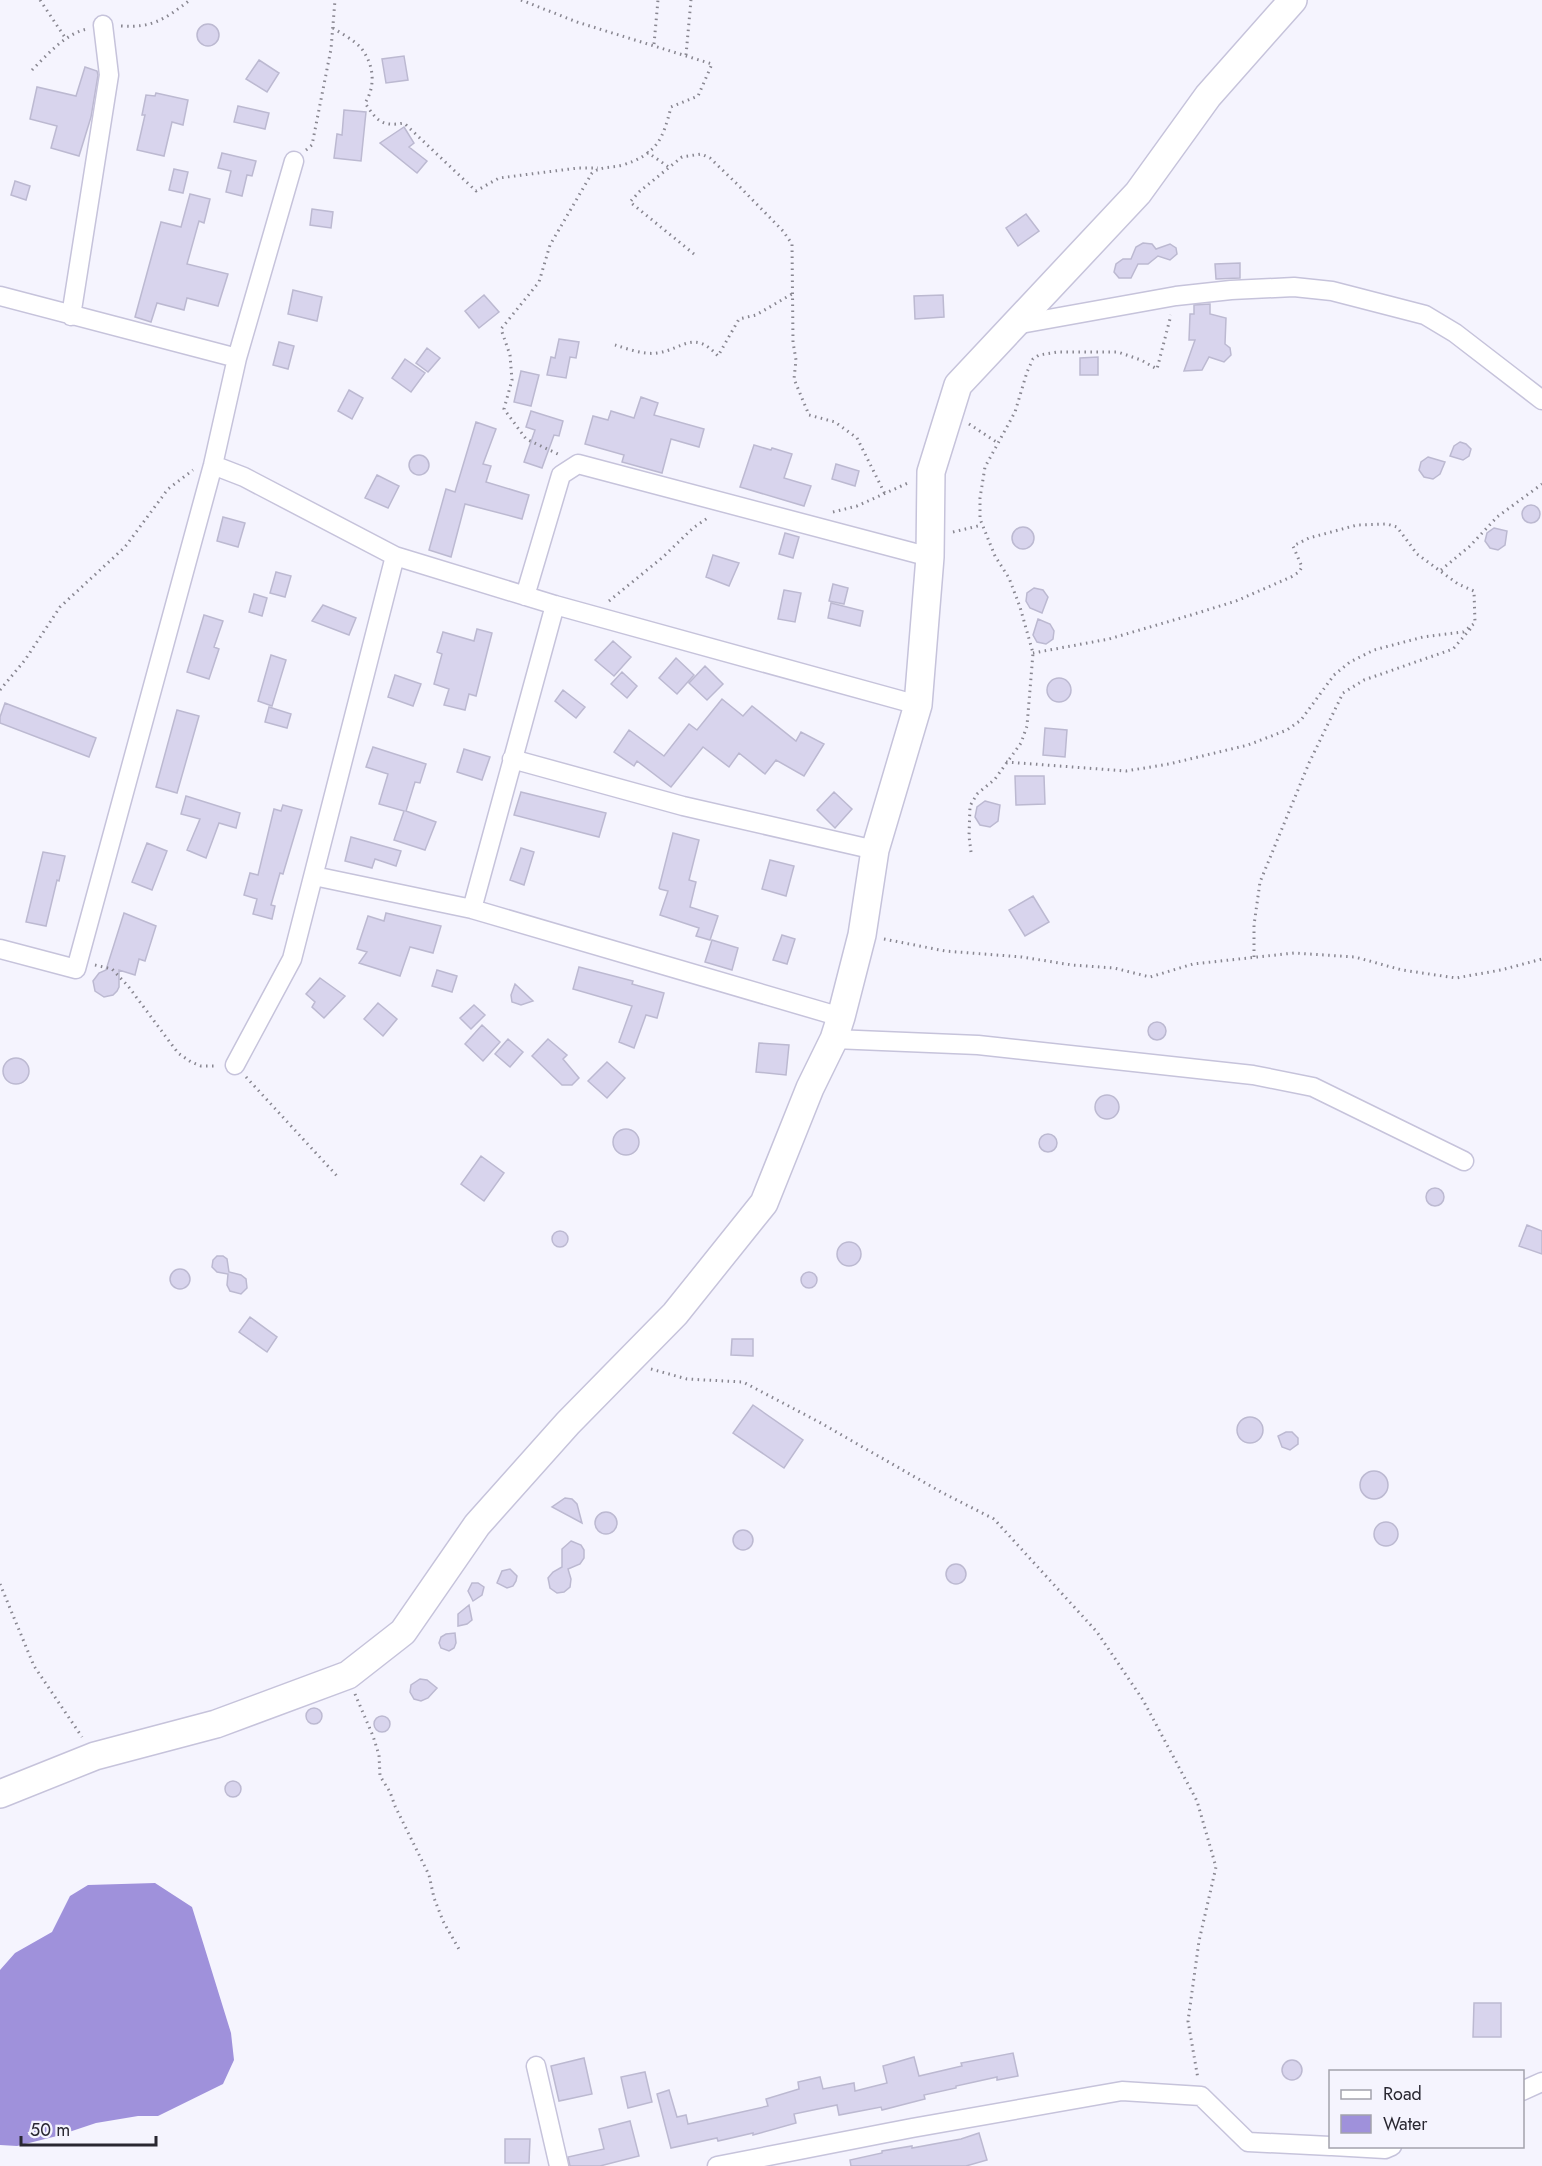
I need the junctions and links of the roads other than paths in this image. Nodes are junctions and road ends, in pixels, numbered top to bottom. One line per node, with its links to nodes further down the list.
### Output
1 (1293, 0): 6 (main road)
2 (103, 25): 5 (street)
3 (294, 161): 7 (street)
4 (0, 296): 5 (street)
5 (71, 316): 7 (street)
6 (1015, 325): 8 (street); 10 (main road)
7 (237, 358): 9 (street)
8 (1542, 400)
9 (213, 465): 11 (street); 19 (street)
10 (930, 544): 12 (street); 14 (main road)
11 (395, 556): 12 (street); 17 (street)
12 (525, 596): 13 (street)
13 (555, 605): 14 (street); 15 (street)
14 (918, 705): 16 (main road)
15 (512, 759): 16 (street); 18 (street)
16 (875, 850): 20 (main road)
17 (315, 876): 18 (street); 21 (street)
18 (472, 909): 20 (street)
19 (0, 949)
20 (837, 1028): 22 (street); 23 (main road)
21 (235, 1065)
22 (1464, 1161)
23 (0, 1794)
24 (536, 2066): 30 (street)
25 (1542, 2082): 26 (street)
26 (1524, 2090)
27 (1329, 2146): 31 (street)
28 (1367, 2148): 29 (street)
29 (1387, 2148)
30 (559, 2166)
31 (717, 2166)

